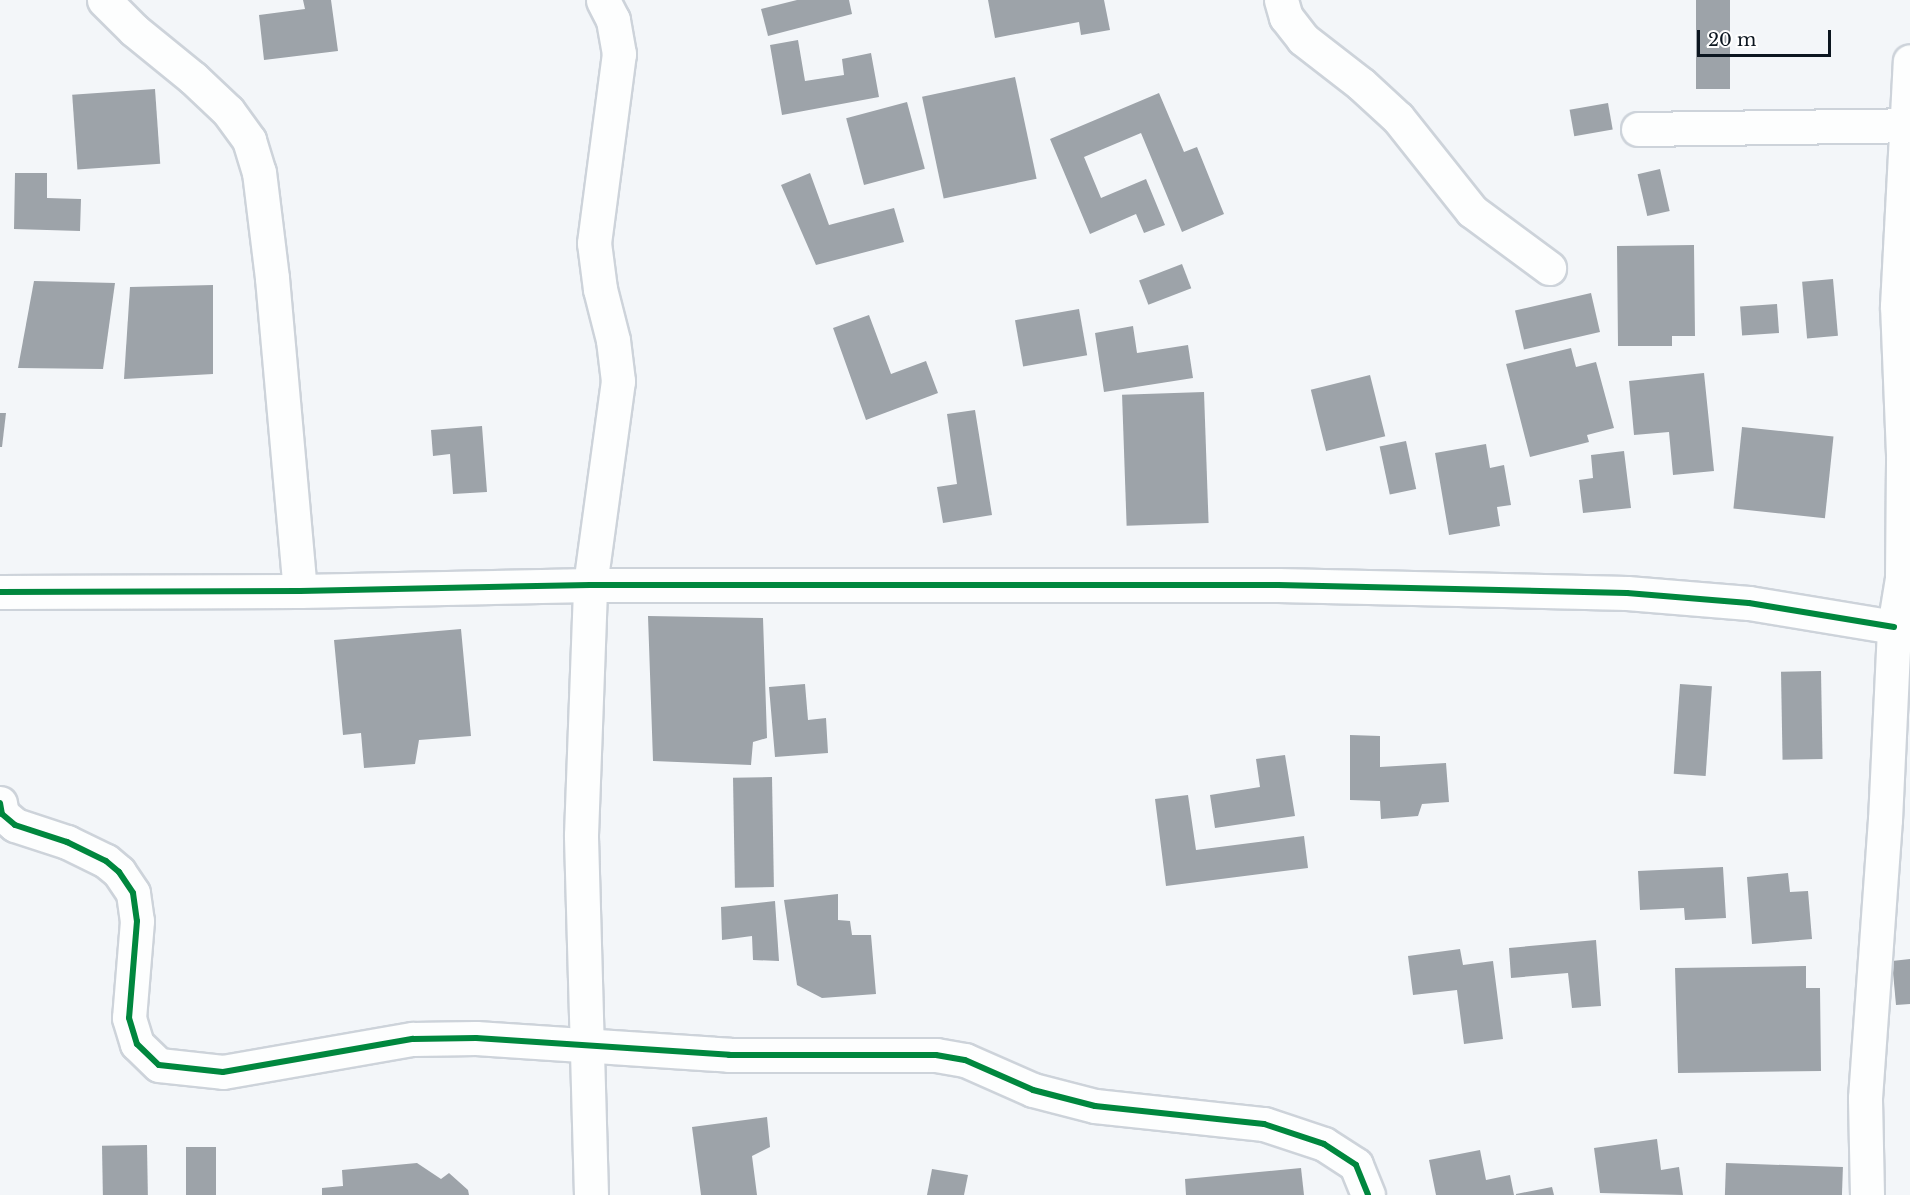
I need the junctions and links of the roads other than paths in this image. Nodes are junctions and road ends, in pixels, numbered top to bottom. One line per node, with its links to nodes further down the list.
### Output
1 (104, 0): 10 (street)
2 (603, 0): 9 (street)
3 (1281, 0): 7 (street)
4 (1910, 61): 5 (street)
5 (1908, 125): 6 (street); 8 (street)
6 (1638, 129)
7 (1549, 268)
8 (1906, 578): 12 (street)
9 (590, 585): 10 (street); 12 (street); 14 (street)
10 (300, 591): 11 (street)
11 (0, 592)
12 (1894, 627): 17 (street)
13 (0, 802): 14 (street)
14 (589, 1045): 15 (street); 16 (street)
15 (591, 1195)
16 (1368, 1195)
17 (1867, 1195)

